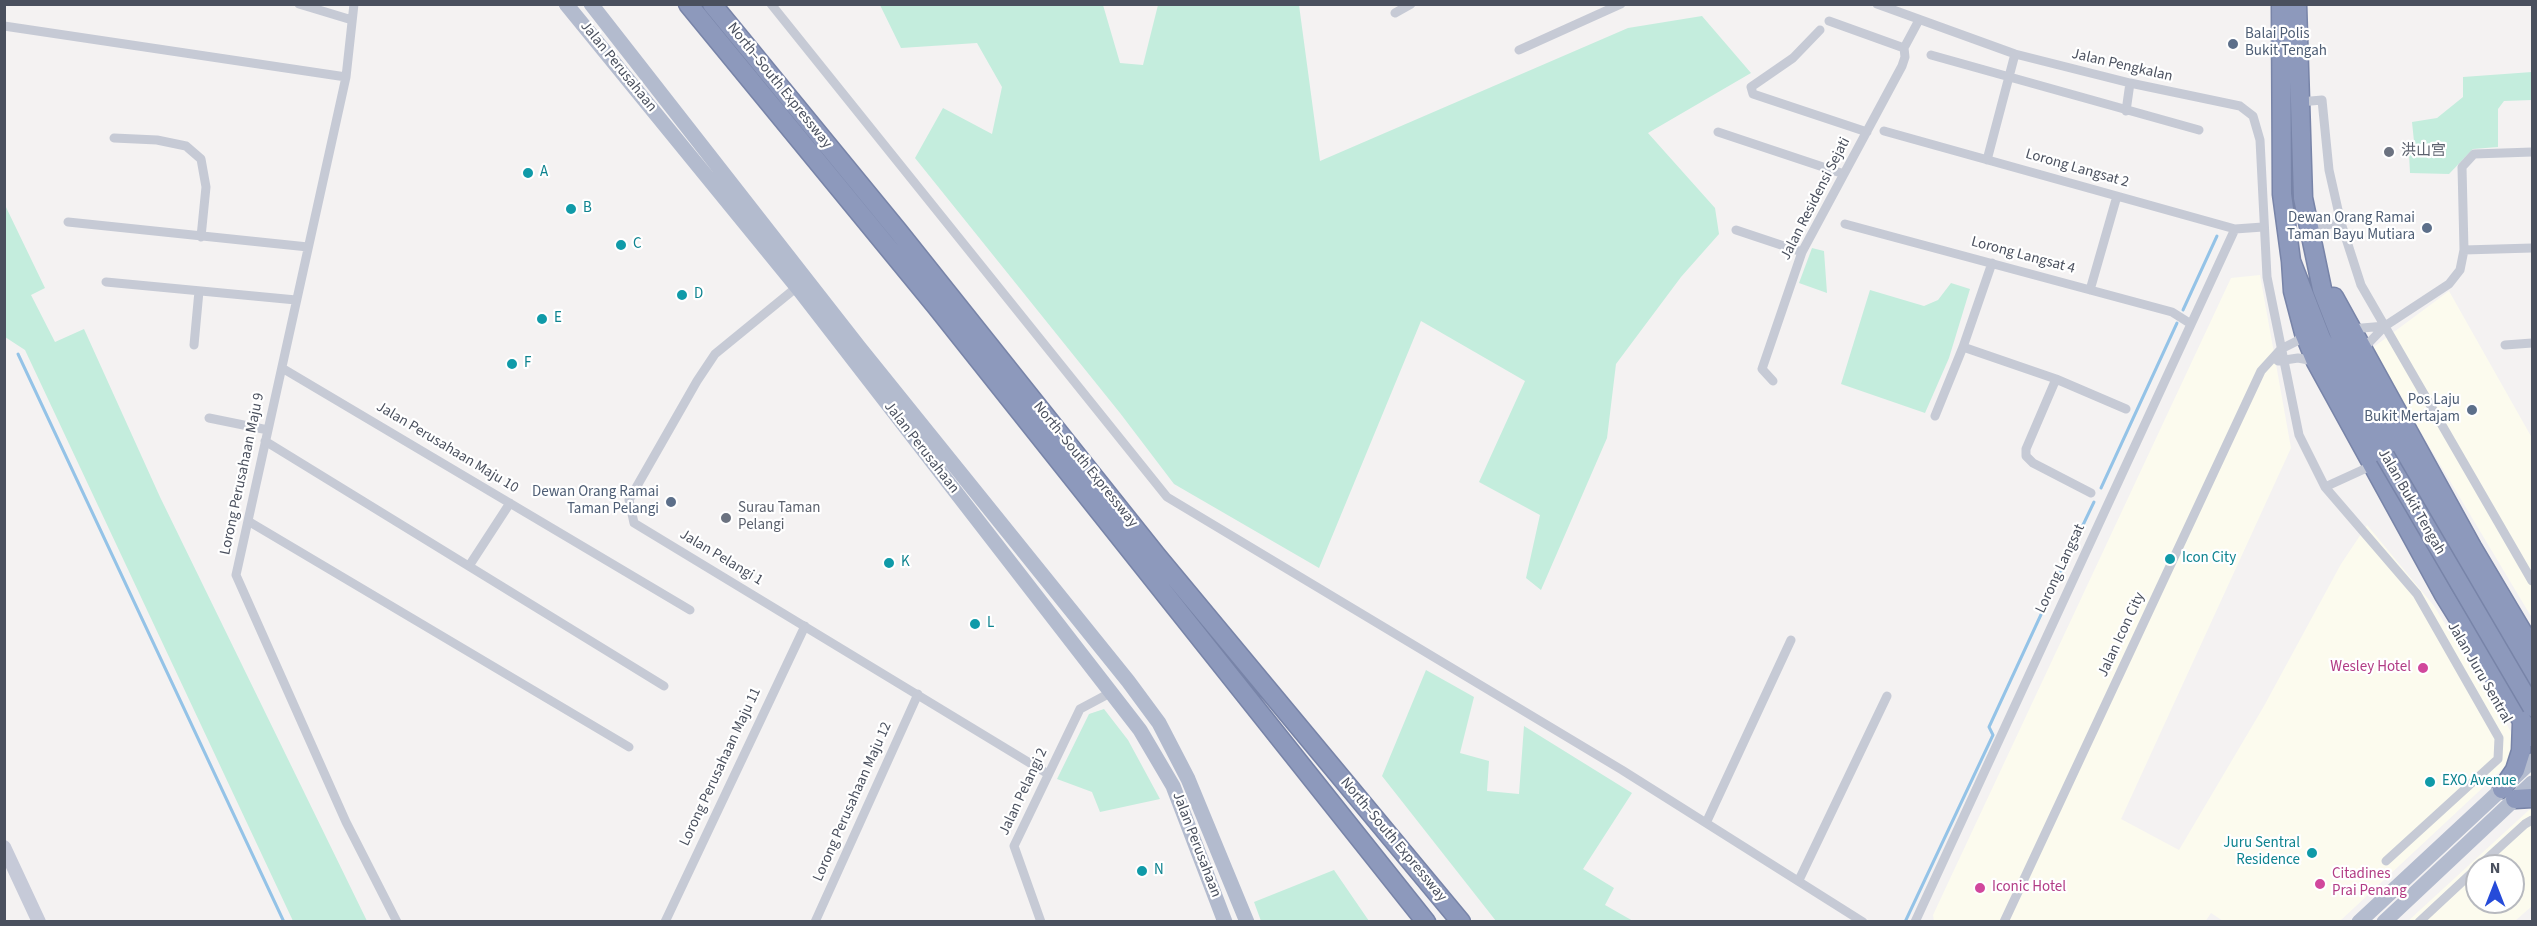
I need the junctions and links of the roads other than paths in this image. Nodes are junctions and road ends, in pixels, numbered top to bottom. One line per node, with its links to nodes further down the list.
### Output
1 (299, 4): 14 (street)
2 (354, 4): 14 (street, Lorong Perusahaan Maju 9)
3 (566, 4): 53 (main road, Jalan Perusahaan)
4 (591, 4): 116 (main road, Jalan Perusahaan)
5 (688, 4): 117 (highway, North–South Expressway)
6 (712, 4): 118 (highway, North–South Expressway)
7 (771, 4): 104 (street)
8 (1411, 4): 13 (street)
9 (1621, 4): 20 (street)
10 (1876, 4): 15 (street, Jalan Pengkalan)
11 (2281, 4): 49 (highway, Jalan Bukit Tengah)
12 (2297, 4): 26 (highway, Jalan Bukit Tengah)
13 (1395, 13)
14 (352, 20): 23 (street, Lorong Perusahaan Maju 9)
15 (1919, 20): 19 (street); 21 (street, Jalan Pengkalan)
16 (1829, 21): 19 (street)
17 (4, 26): 23 (street)
18 (1820, 30): 31 (street)
19 (1904, 48): 31 (street, Jalan Residensi Sejati)
20 (1519, 50)
21 (2015, 54): 24 (street); 25 (street, Jalan Pengkalan)
22 (1931, 55): 24 (street)
23 (346, 77): 45 (street, Lorong Perusahaan Maju 9)
24 (2009, 78): 27 (street); 34 (street)
25 (2130, 84): 27 (street); 40 (street, Jalan Pengkalan)
26 (2300, 102): 38 (street); 41 (highway, Jalan Bukit Tengah)
27 (2126, 111): 28 (street)
28 (2199, 130)
29 (1884, 131): 34 (street, Lorong Langsat 2)
30 (1718, 132): 35 (street)
31 (1866, 132): 35 (street, Jalan Residensi Sejati)
32 (114, 138): 44 (street)
33 (2532, 152): 47 (street)
34 (1987, 160): 36 (street, Lorong Langsat 2)
35 (1844, 174): 48 (street, Jalan Residensi Sejati)
36 (2116, 196): 42 (street, Lorong Langsat 2); 54 (street)
37 (68, 222): 44 (street)
38 (2341, 223): 41 (street); 58 (street)
39 (1845, 224): 50 (street, Lorong Langsat 4)
40 (2263, 227): 42 (street, Lorong Langsat 2); 65 (street, Jalan Pengkalan)
41 (2308, 227): 51 (highway, Jalan Bukit Tengah)
42 (2235, 229): 57 (street, Lorong Langsat)
43 (1736, 230): 48 (street)
44 (201, 237): 45 (street)
45 (308, 247): 56 (street, Lorong Perusahaan Maju 9)
46 (2532, 248): 47 (street)
47 (2464, 250): 58 (street)
48 (1802, 252): 72 (street, Jalan Residensi Sejati)
49 (2291, 261): 60 (highway); 78 (highway, Jalan Bukit Tengah)
50 (1992, 263): 54 (street, Lorong Langsat 4); 64 (street)
51 (2317, 264): 59 (highway); 78 (highway, Jalan Bukit Tengah)
52 (106, 282): 55 (street)
53 (797, 287): 86 (street, Jalan Pelangi 1); 91 (main road, Jalan Perusahaan)
54 (2090, 290): 57 (street, Lorong Langsat 4)
55 (199, 291): 56 (street); 62 (street)
56 (297, 300): 70 (street, Lorong Perusahaan Maju 9)
57 (2191, 324): 120 (street, Lorong Langsat)
58 (2385, 326): 59 (street); 66 (street); 84 (street)
59 (2351, 328): 66 (highway)
60 (2304, 333): 65 (street, Jalan Icon City); 69 (highway)
61 (2532, 343): 63 (street)
62 (194, 345)
63 (2505, 345)
64 (1963, 347): 71 (street); 74 (street)
65 (2281, 350): 67 (street, Jalan Pengkalan); 68 (street, Jalan Icon City)
66 (2363, 350): 88 (highway)
67 (2283, 360): 68 (street); 69 (street); 79 (street, Jalan Juru Sentral)
68 (2269, 362): 121 (street, Jalan Icon City)
69 (2316, 362): 78 (highway)
70 (282, 368): 76 (street, Lorong Perusahaan Maju 9); 81 (street, Jalan Perusahaan Maju 10)
71 (2056, 379): 73 (street); 80 (street)
72 (1773, 381)
73 (2126, 409)
74 (1935, 416)
75 (209, 418): 76 (street)
76 (268, 430): 77 (street, Lorong Perusahaan Maju 9)
77 (266, 441): 82 (street, Lorong Perusahaan Maju 9); 83 (street)
78 (2385, 456): 79 (street); 89 (highway, Jalan Bukit Tengah); 93 (highway); 95 (highway, Jalan Bukit Tengah, bridge)
79 (2325, 487): 107 (street, Jalan Juru Sentral)
80 (2091, 493)
81 (510, 503): 83 (street); 85 (street, Jalan Perusahaan Maju 10)
82 (248, 521): 98 (street); 111 (street, Lorong Perusahaan Maju 9)
83 (470, 566): 90 (street)
84 (2532, 581)
85 (690, 610)
86 (804, 626): 92 (street, Jalan Pelangi 1); 112 (street, Lorong Perusahaan Maju 11)
87 (1791, 640): 104 (street)
88 (2532, 648)
89 (2532, 676)
90 (664, 686)
91 (1110, 693): 100 (street, Jalan Pelangi 2); 115 (main road, Jalan Perusahaan)
92 (918, 694): 100 (street, Jalan Pelangi 1); 113 (street, Lorong Perusahaan Maju 12)
93 (2504, 694): 95 (highway); 96 (highway)
94 (1887, 696): 109 (street)
95 (2532, 705)
96 (2522, 722): 97 (highway); 102 (highway)
97 (2532, 737)
98 (629, 747)
99 (2532, 761): 102 (main road)
100 (1048, 774): 114 (street, Jalan Pelangi 2)
101 (2532, 783): 102 (main road)
102 (2516, 795): 122 (main road); 123 (main road)
103 (2532, 820): 106 (street)
104 (1706, 822): 109 (street)
105 (4, 847): 110 (street)
106 (2492, 854)
107 (2386, 861)
108 (2465, 879): 124 (street)
109 (1798, 880): 119 (street)
110 (39, 921)
111 (397, 921)
112 (665, 921)
113 (815, 921)
114 (1041, 921)
115 (1225, 921)
116 (1246, 921)
117 (1426, 921)
118 (1461, 921)
119 (1863, 921)
120 (1915, 921)
121 (2004, 921)
122 (2359, 921)
123 (2384, 921)
124 (2419, 921)

